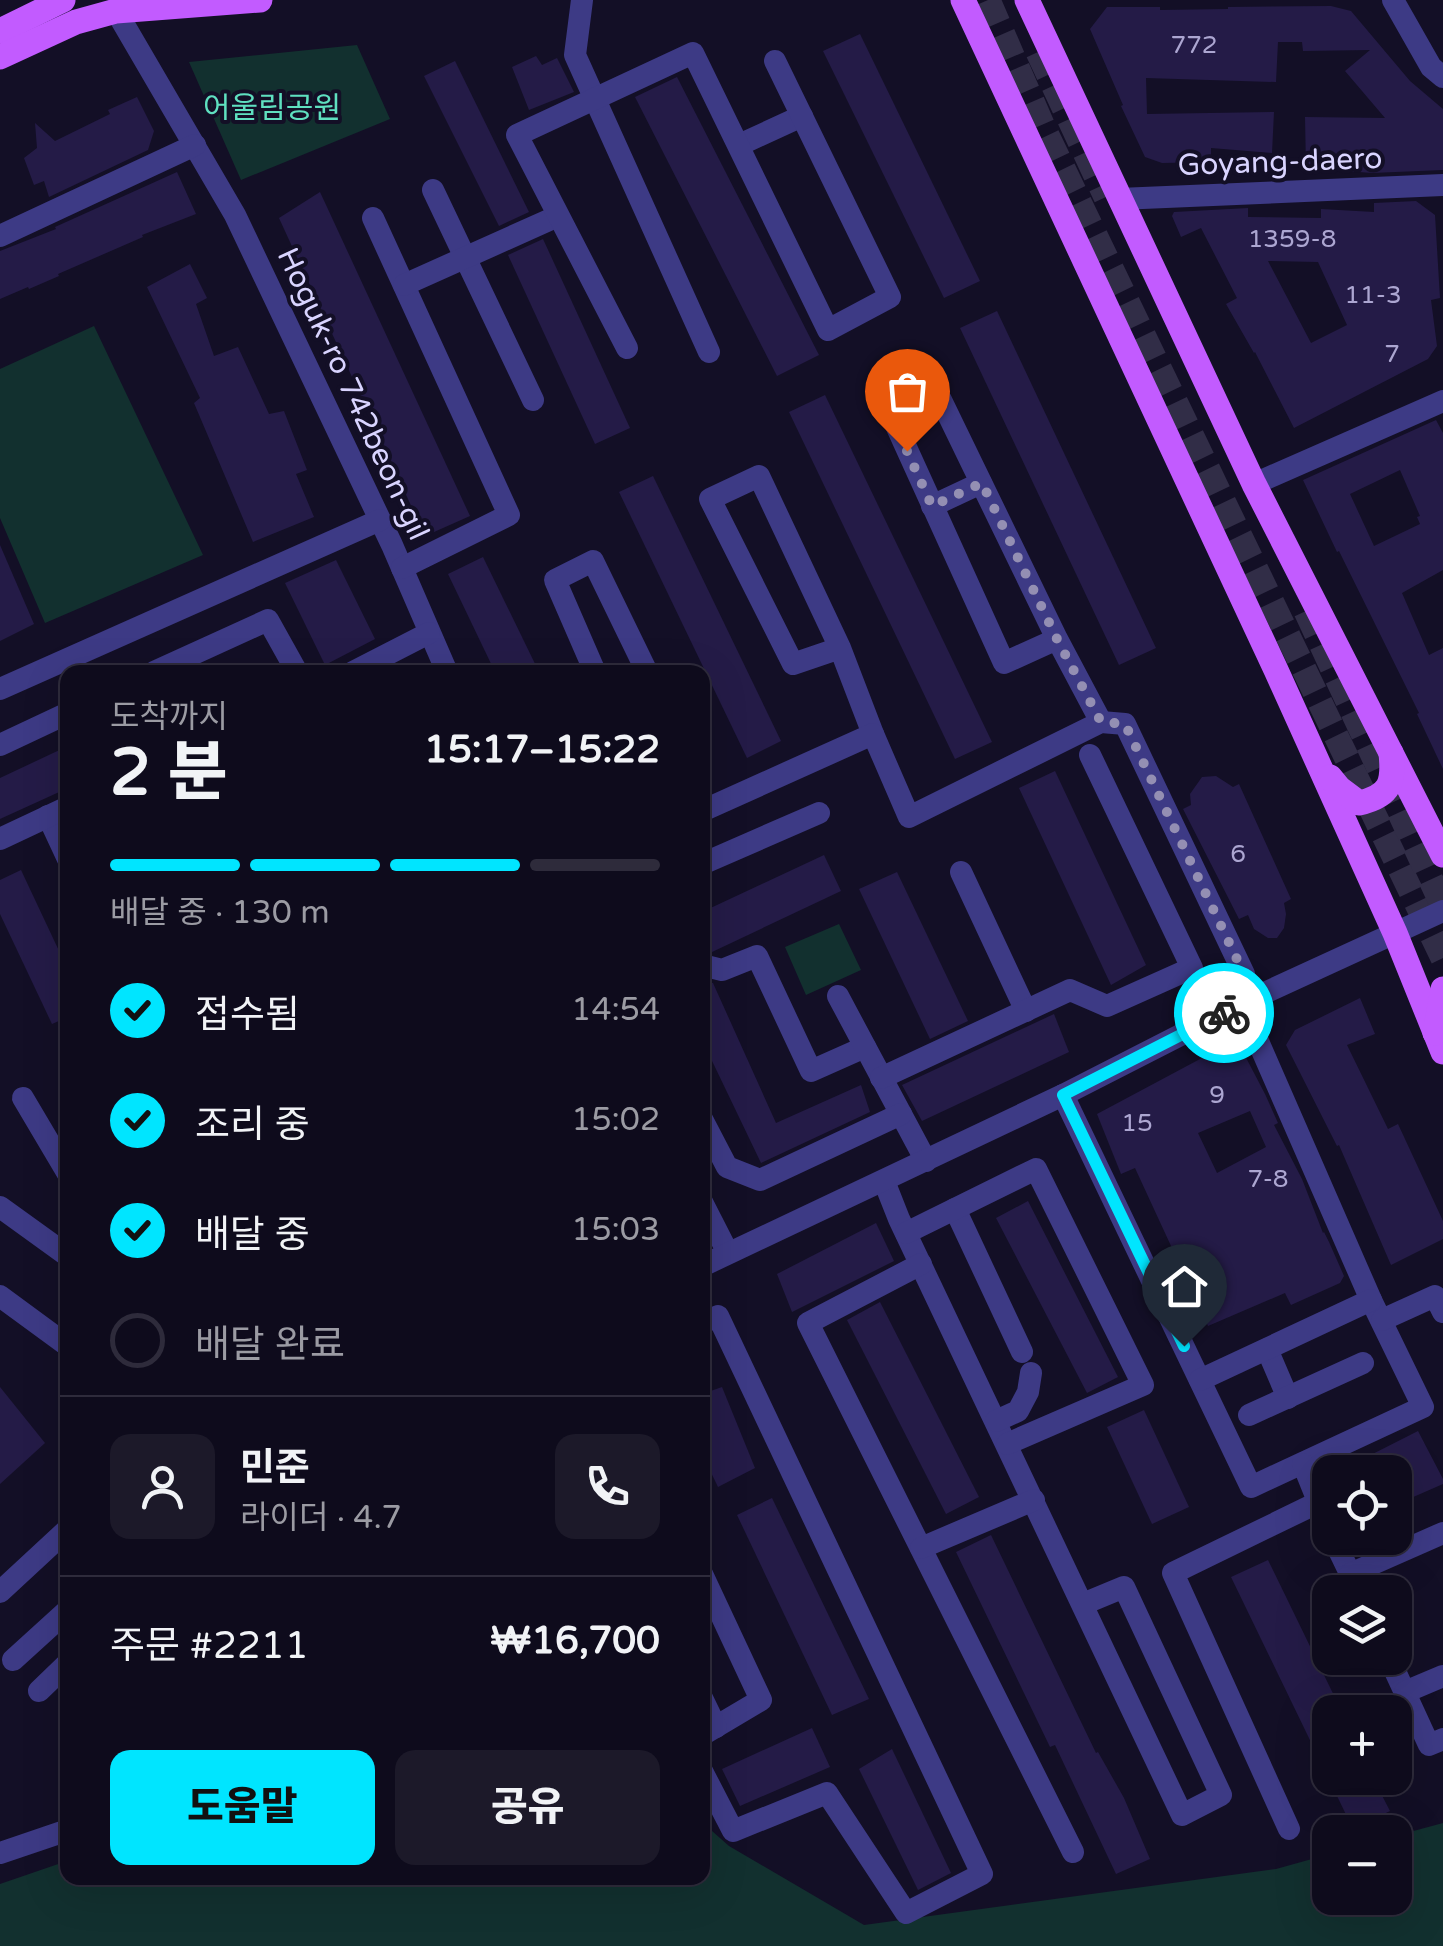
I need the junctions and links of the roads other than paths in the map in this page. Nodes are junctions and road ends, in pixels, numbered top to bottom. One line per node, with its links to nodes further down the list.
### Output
1 (63, 0): 8 (main road)
2 (260, 0): 7 (main road)
3 (582, 0): 12 (street)
4 (963, 0): 49 (main road)
5 (1027, 0): 18 (main road)
6 (1393, 0): 11 (street)
7 (119, 6): 9 (main road); 15 (street, Hoguk-ro 742beon-gil)
8 (0, 31)
9 (0, 57)
10 (775, 61): 13 (street)
11 (1443, 77)
12 (596, 98): 14 (street); 19 (street); 25 (street)
13 (802, 116): 14 (street); 14 (street)
14 (738, 145)
15 (195, 146): 21 (street); 31 (street, Hoguk-ro 742beon-gil)
16 (1443, 184): 18 (street, Goyang-daero)
17 (433, 190): 22 (street)
18 (1119, 199): 29 (main road)
19 (558, 216): 22 (street); 24 (street)
20 (372, 218): 23 (street)
21 (0, 236)
22 (465, 258): 23 (street); 26 (street)
23 (404, 285): 32 (street)
24 (628, 348)
25 (710, 352)
26 (532, 400)
27 (1443, 402): 29 (street)
28 (982, 483): 30 (street); 30 (street); 34 (street)
29 (1254, 484): 47 (main road)
30 (932, 506): 34 (street)
31 (380, 520): 32 (street, Hoguk-ro 742beon-gil); 42 (street)
32 (402, 568): 33 (street, Hoguk-ro 742beon-gil)
33 (428, 633): 38 (street); 39 (street, Hoguk-ro 742beon-gil)
34 (1057, 639): 44 (street)
35 (840, 648): 35 (street); 45 (street)
36 (169, 665): 37 (street)
37 (293, 665)
38 (374, 665)
39 (443, 665)
40 (592, 665): 41 (street)
41 (644, 665)
42 (0, 689)
43 (60, 717): 46 (street)
44 (1101, 722): 45 (street); 62 (street)
45 (872, 734): 50 (street)
46 (0, 744)
47 (1390, 749): 49 (main road); 54 (main road)
48 (1090, 755): 63 (street)
49 (1317, 761): 58 (main road)
50 (710, 800)
51 (58, 811): 53 (street)
52 (820, 813): 55 (street)
53 (0, 839)
54 (1443, 855)
55 (710, 861)
56 (962, 872): 63 (street)
57 (1443, 912): 58 (street)
58 (1395, 933): 62 (street); 64 (main road)
59 (710, 968): 65 (street)
60 (1443, 989): 64 (main road)
61 (838, 996): 65 (street)
62 (1247, 1001): 67 (street); 83 (street)
63 (1026, 1011): 66 (street)
64 (1439, 1043)
65 (865, 1047): 66 (street)
66 (881, 1078): 69 (street)
67 (1063, 1095): 72 (street); 89 (street)
68 (23, 1098): 71 (street)
69 (900, 1114): 70 (street); 72 (street)
70 (710, 1134)
71 (60, 1160)
72 (926, 1161): 73 (street)
73 (884, 1181): 77 (street); 79 (street)
74 (0, 1207): 78 (street)
75 (955, 1209): 77 (street); 92 (street); 93 (street)
76 (710, 1218): 79 (street)
77 (906, 1233): 81 (street)
78 (60, 1250)
79 (728, 1253): 80 (street)
80 (710, 1262)
81 (921, 1264): 92 (street); 100 (street)
82 (0, 1296): 86 (street)
83 (1377, 1310): 84 (street); 87 (street); 94 (street)
84 (1443, 1312)
85 (710, 1320): 114 (street)
86 (60, 1340)
87 (1267, 1349): 89 (street); 90 (street)
88 (1363, 1362): 90 (street)
89 (1200, 1380): 94 (street)
90 (1288, 1398): 91 (street)
91 (1249, 1414)
92 (996, 1421): 93 (street)
93 (1007, 1444): 96 (street)
94 (1303, 1464): 95 (street)
95 (1312, 1489)
96 (1034, 1500): 100 (street); 104 (street)
97 (1312, 1505): 115 (street)
98 (1443, 1533): 101 (street)
99 (60, 1536): 102 (street)
100 (921, 1548): 117 (street)
101 (1368, 1575)
102 (0, 1592)
103 (710, 1592): 112 (street)
104 (1083, 1604): 104 (street)
105 (60, 1617): 106 (street)
106 (12, 1660)
107 (60, 1670): 110 (street)
108 (1396, 1675): 111 (street)
109 (1443, 1676): 111 (street)
110 (39, 1690)
111 (1404, 1692): 113 (street)
112 (710, 1730)
113 (1443, 1739)
114 (710, 1786)
115 (1289, 1829)
116 (60, 1833): 118 (street)
117 (1073, 1852)
118 (0, 1853)

